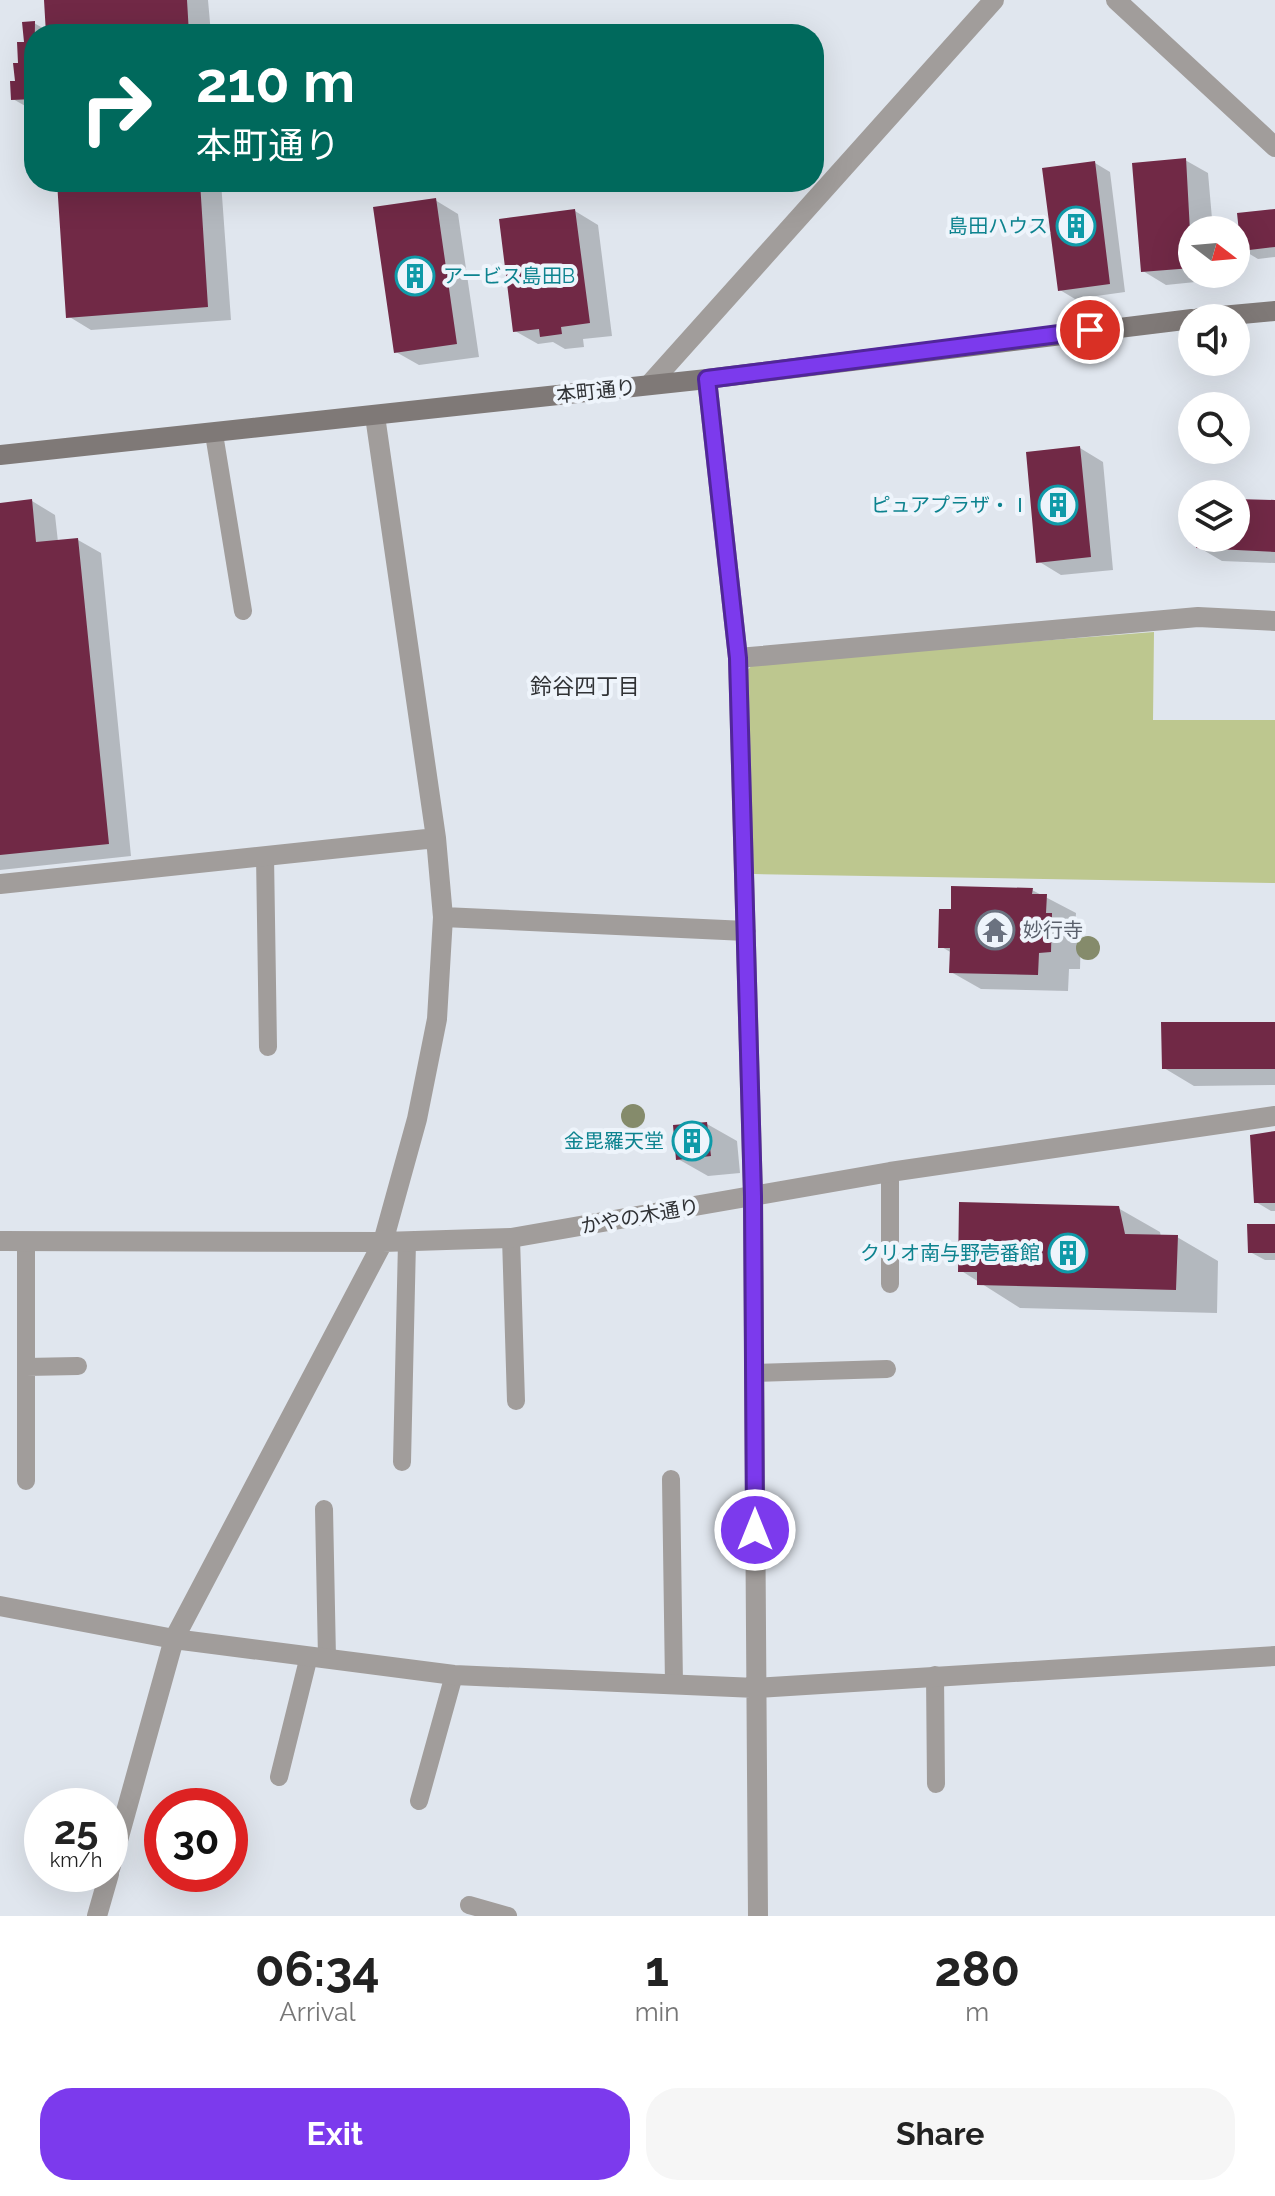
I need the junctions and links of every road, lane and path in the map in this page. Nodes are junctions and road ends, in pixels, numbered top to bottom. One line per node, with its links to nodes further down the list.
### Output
1 (994, 0): 4 (street)
2 (1116, 0): 3 (street)
3 (1275, 147)
4 (824, 190)
5 (822, 192): 10 (street)
6 (1275, 311): 7 (main road)
7 (1250, 313)
8 (1178, 321): 9 (main road, 本町通り)
9 (707, 379): 10 (main road, 本町通り); 16 (street)
10 (649, 385): 11 (main road, 本町通り)
11 (375, 416): 12 (main road, 本町通り); 17 (street)
12 (214, 434): 13 (main road, 本町通り); 14 (lane)
13 (0, 455)
14 (243, 611)
15 (1275, 621): 16 (street)
16 (738, 658): 21 (street)
17 (436, 838): 18 (street); 20 (street)
18 (265, 856): 19 (street); 22 (lane)
19 (0, 884)
20 (443, 917): 21 (street); 29 (street)
21 (746, 931): 25 (street)
22 (268, 1047)
23 (1275, 1116): 24 (street, かやの木通り)
24 (890, 1172): 25 (street, かやの木通り); 31 (lane)
25 (753, 1196): 26 (street, かやの木通り); 35 (street)
26 (511, 1238): 30 (street, かやの木通り); 36 (lane)
27 (0, 1241): 28 (street, かやの木通り)
28 (26, 1242): 29 (street, かやの木通り); 33 (lane)
29 (383, 1242): 30 (street, かやの木通り); 42 (street)
30 (407, 1242): 37 (lane)
31 (890, 1284)
32 (78, 1366): 33 (lane)
33 (26, 1367): 39 (lane)
34 (887, 1369): 35 (lane)
35 (754, 1373): 48 (street)
36 (516, 1401)
37 (402, 1462)
38 (671, 1479): 47 (lane)
39 (26, 1481)
40 (324, 1509): 44 (lane)
41 (0, 1606): 42 (street)
42 (174, 1639): 44 (street); 52 (street)
43 (1275, 1656): 46 (street)
44 (318, 1657): 45 (street); 49 (lane)
45 (454, 1675): 47 (street); 51 (lane)
46 (935, 1675): 48 (street); 50 (lane)
47 (674, 1684): 48 (street)
48 (756, 1688): 57 (street)
49 (279, 1777)
50 (936, 1784)
51 (419, 1801)
52 (128, 1803)
53 (103, 1892): 55 (street)
54 (469, 1905): 56 (lane)
55 (97, 1916)
56 (508, 1916)
57 (758, 1916)

